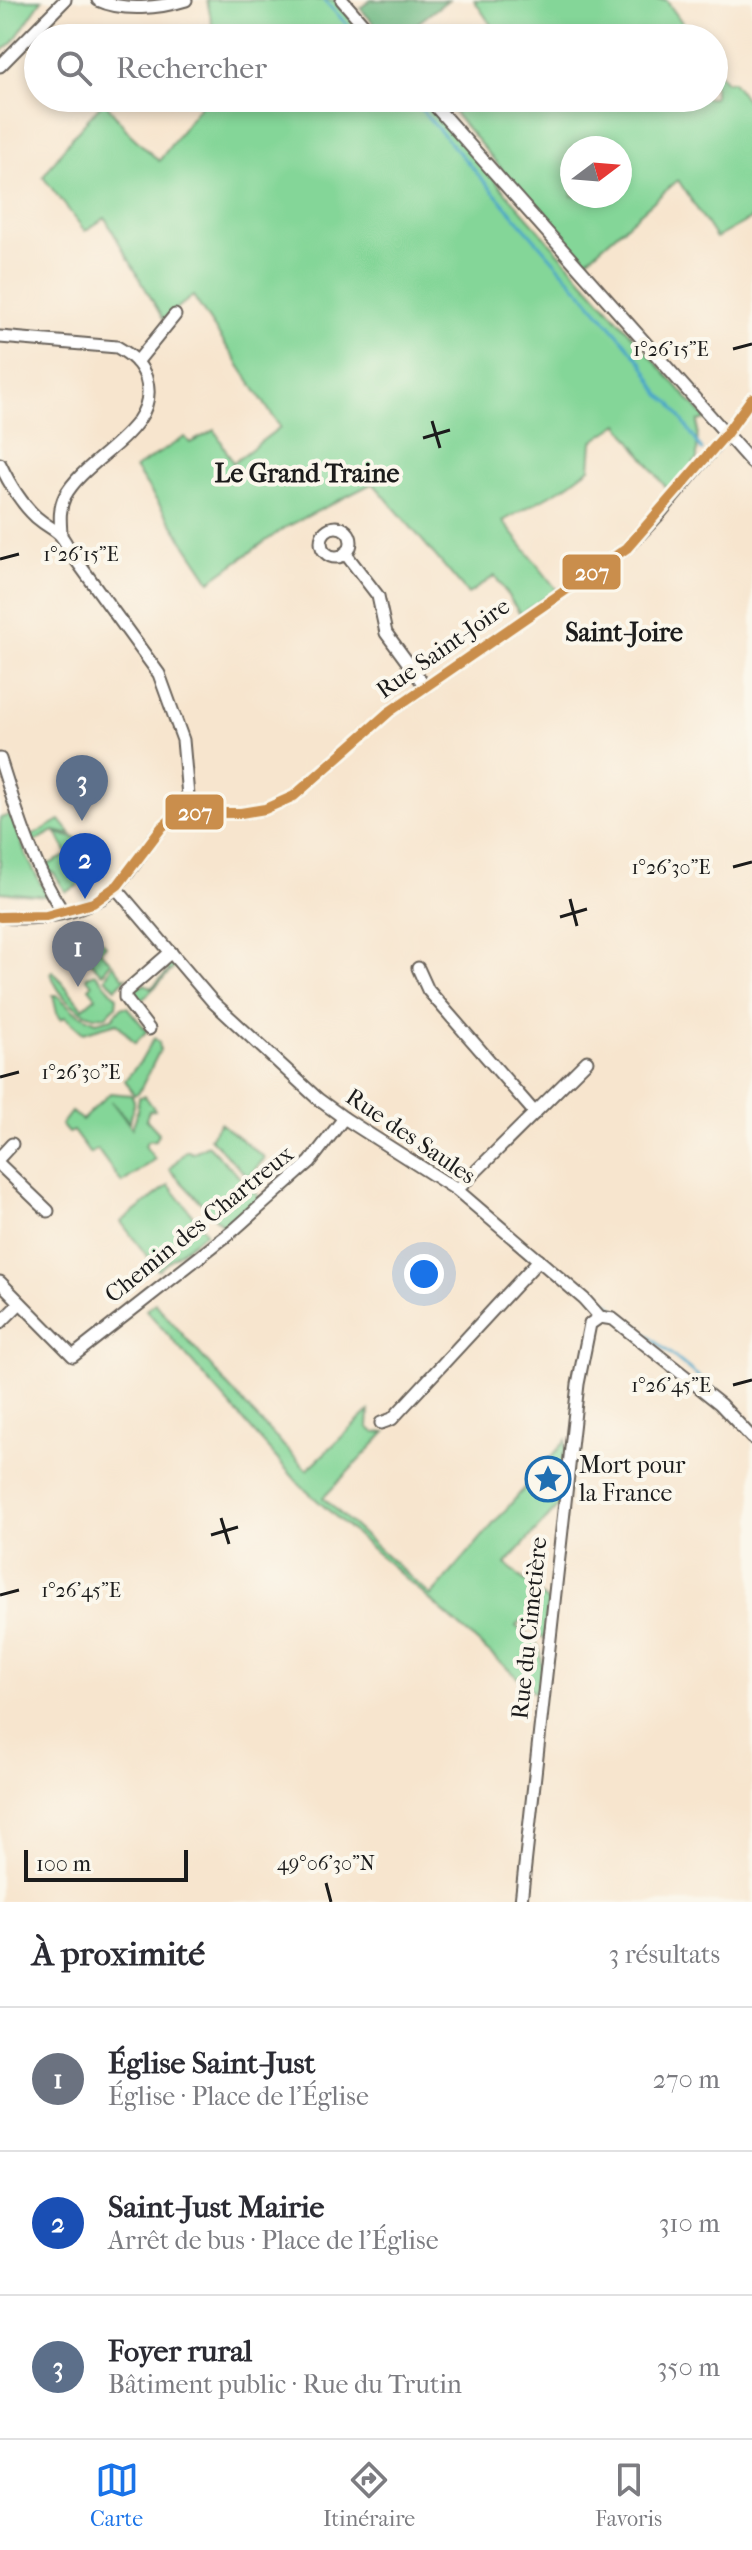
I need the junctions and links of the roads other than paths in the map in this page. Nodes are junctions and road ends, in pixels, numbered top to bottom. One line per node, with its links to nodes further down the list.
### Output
1 (65, 0): 5 (street)
2 (98, 0): 3 (street)
3 (186, 0)
4 (342, 0): 6 (street)
5 (41, 24)
6 (363, 24)
7 (24, 42): 8 (street)
8 (0, 66)
9 (440, 112): 14 (street)
10 (175, 315): 12 (street)
11 (0, 337): 12 (street)
12 (137, 362): 17 (street)
13 (752, 398): 14 (street, Rue Saint-Joire)
14 (726, 434): 15 (street); 19 (street, Rue Saint-Joire)
15 (752, 463)
16 (0, 464): 17 (street)
17 (61, 533): 21 (street)
18 (345, 553): 19 (street)
19 (425, 686): 21 (street, Rue Saint-Joire)
20 (0, 759): 23 (street)
21 (183, 809): 22 (street)
22 (116, 888): 23 (street); 25 (street, Rue des Saules)
23 (63, 912): 24 (street)
24 (0, 917)
25 (171, 952): 27 (street); 30 (street, Rue des Saules)
26 (418, 968): 29 (street)
27 (149, 1029)
28 (587, 1061): 29 (street)
29 (535, 1113): 34 (street)
30 (344, 1118): 34 (street, Rue des Saules); 38 (street, Chemin des Chartreux)
31 (12, 1144): 32 (street)
32 (0, 1157)
33 (0, 1165): 35 (street)
34 (457, 1190): 36 (street, Rue des Saules)
35 (48, 1211)
36 (539, 1260): 39 (street, Rue des Saules); 41 (street)
37 (0, 1282): 38 (street)
38 (20, 1303): 40 (street)
39 (600, 1317): 42 (street, Rue des Saules); 43 (street, Rue du Cimetière)
40 (0, 1323)
41 (381, 1423)
42 (752, 1438)
43 (521, 1902)

